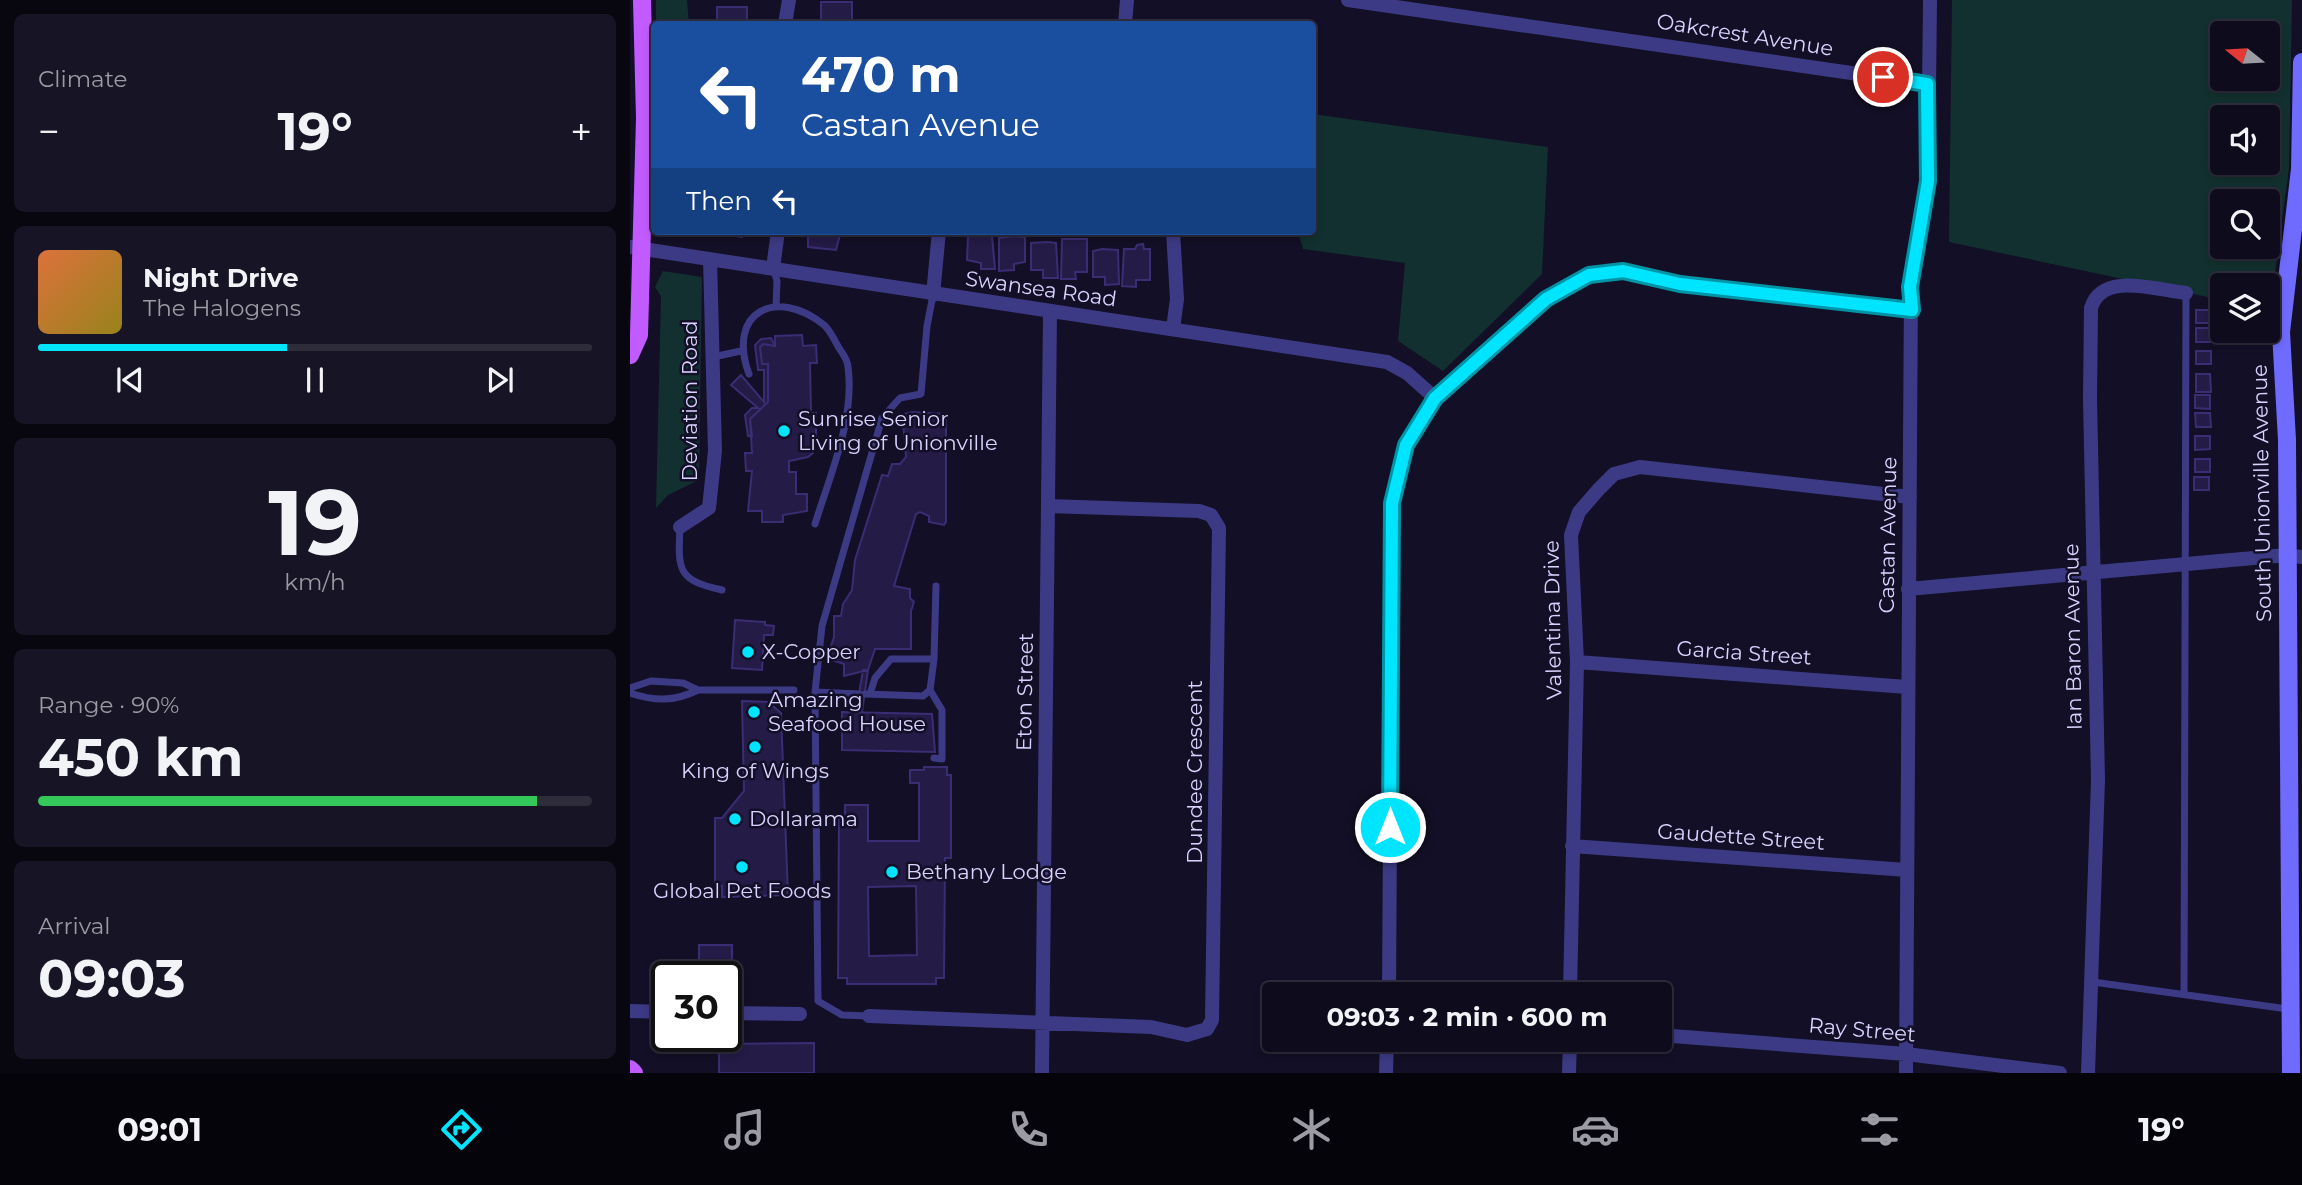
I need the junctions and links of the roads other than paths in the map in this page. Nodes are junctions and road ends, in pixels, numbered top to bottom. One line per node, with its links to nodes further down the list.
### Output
1 (642, 0): 13 (main road)
2 (789, 0): 6 (street)
3 (1127, 0): 7 (street)
4 (1348, 0): 9 (street, Oakcrest Avenue)
5 (1930, 0): 9 (street, Castan Avenue)
6 (786, 21)
7 (1125, 21)
8 (2302, 62): 31 (street, South Unionville Avenue)
9 (1927, 84): 19 (street, Castan Avenue)
10 (777, 235): 15 (street)
11 (939, 235): 17 (street)
12 (1173, 235): 21 (street)
13 (635, 248): 14 (street, Swansea Road); 23 (main road)
14 (710, 259): 15 (street, Swansea Road); 24 (street, Deviation Road)
15 (773, 268): 17 (street, Swansea Road); 18 (lane)
16 (2186, 293): 32 (lane); 33 (street, Ian Baron Avenue)
17 (933, 296): 20 (street, Swansea Road); 44 (lane)
18 (776, 307): 22 (lane); 29 (lane)
19 (1912, 310): 26 (street); 27 (street, Castan Avenue)
20 (1050, 312): 21 (street, Swansea Road); 28 (street, Eton Street)
21 (1173, 329): 26 (street, Swansea Road)
22 (741, 351): 24 (lane); 25 (lane)
23 (630, 355)
24 (713, 357): 30 (street, Deviation Road)
25 (749, 374)
26 (1435, 398): 50 (street)
27 (1910, 497): 35 (street, Castan Avenue); 38 (street, Valentina Drive)
28 (1048, 506): 60 (street, Eton Street); 60 (street, Dundee Crescent)
29 (816, 524)
30 (680, 527): 36 (lane)
31 (2295, 556): 32 (street); 49 (street, South Unionville Avenue)
32 (2185, 564): 33 (street); 53 (lane)
33 (2092, 575): 35 (street); 52 (street, Ian Baron Avenue)
34 (936, 586): 37 (lane)
35 (1908, 589): 39 (street, Castan Avenue)
36 (722, 590)
37 (934, 659): 43 (lane); 45 (lane)
38 (1577, 662): 39 (street, Garcia Street); 47 (street, Valentina Drive)
39 (1907, 687): 48 (street, Castan Avenue)
40 (630, 690): 41 (lane); 41 (lane)
41 (698, 690): 42 (lane)
42 (794, 690)
43 (930, 690): 45 (lane); 46 (lane)
44 (815, 692): 45 (lane); 59 (lane)
45 (864, 694)
46 (934, 758)
47 (1572, 846): 48 (street, Gaudette Street); 51 (street, Valentina Drive)
48 (1907, 870): 64 (street, Castan Avenue)
49 (2295, 882): 54 (street, South Unionville Avenue)
50 (1389, 982)
51 (1570, 982)
52 (2093, 982): 53 (lane); 73 (street, Ian Baron Avenue)
53 (2184, 993): 54 (lane)
54 (2289, 1009): 74 (street, South Unionville Avenue)
55 (630, 1011): 56 (street)
56 (651, 1012)
57 (742, 1013): 58 (street)
58 (800, 1014)
59 (869, 1016): 60 (street)
60 (1043, 1022): 68 (street, Eton Street)
61 (1672, 1036): 64 (street, Ray Street)
62 (1387, 1052): 69 (street)
63 (1570, 1052): 70 (street)
64 (1906, 1054): 66 (street, Ray Street); 71 (street, Castan Avenue)
65 (630, 1069): 67 (main road)
66 (2001, 1070): 72 (street, Ray Street)
67 (634, 1073)
68 (1042, 1073)
69 (1386, 1073)
70 (1569, 1073)
71 (1906, 1073)
72 (2060, 1073)
73 (2088, 1073)
74 (2291, 1073)

